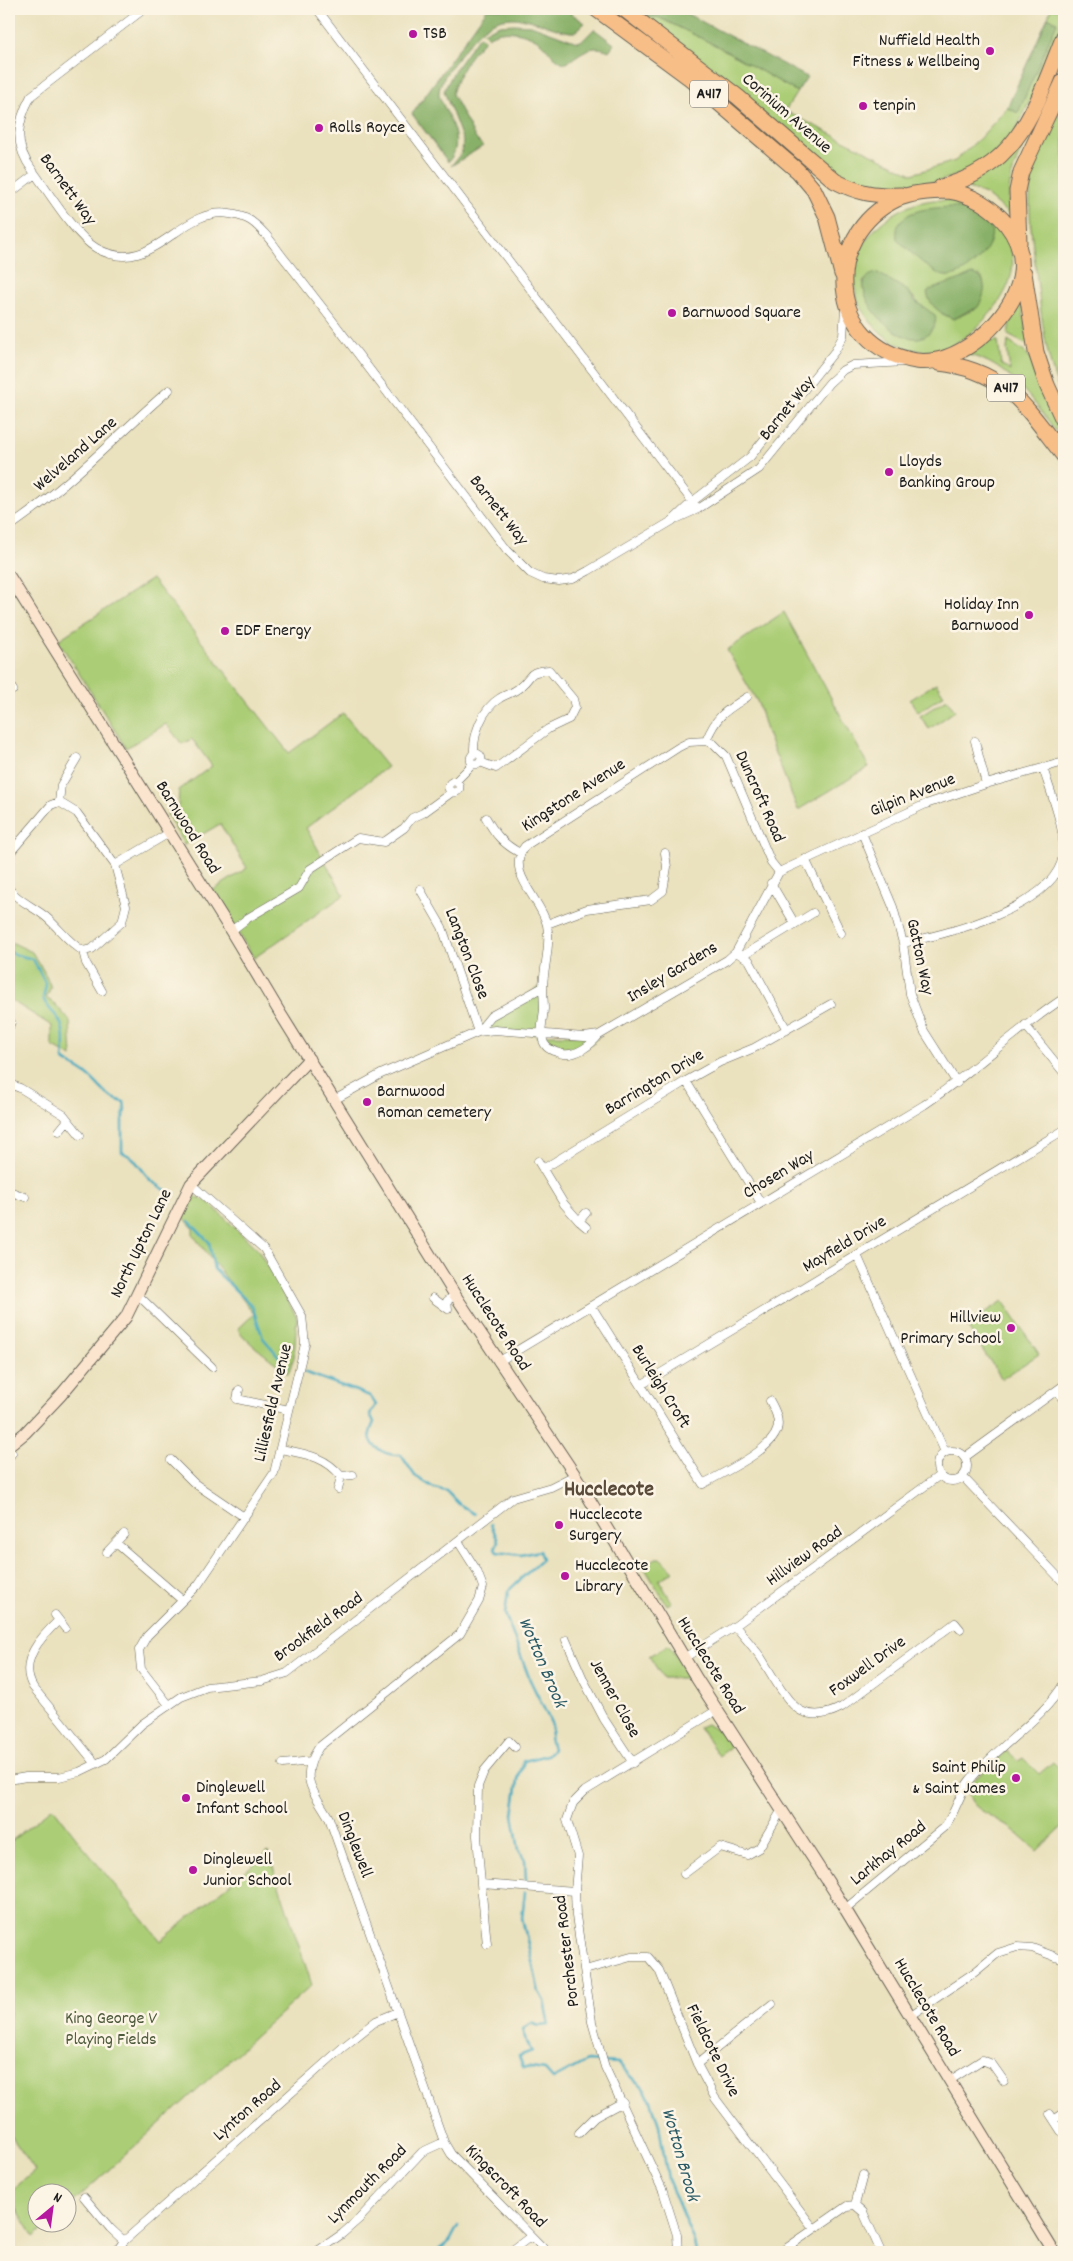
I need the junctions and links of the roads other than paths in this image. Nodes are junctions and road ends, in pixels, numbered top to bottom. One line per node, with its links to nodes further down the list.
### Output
1 (144, 9): 7 (street, Barnett Way)
2 (317, 9): 20 (street)
3 (596, 9): 11 (highway, Corinium Avenue / A417)
4 (624, 9): 8 (highway, Corinium Avenue / A417)
5 (1064, 36): 8 (highway, A417)
6 (1064, 80): 10 (highway, A417)
7 (35, 174): 9 (street); 22 (street, Barnett Way)
8 (916, 193): 10 (highway); 11 (highway)
9 (9, 194)
10 (1020, 257): 14 (highway); 18 (highway, A417)
11 (844, 282): 12 (highway)
12 (845, 302): 13 (highway); 20 (street, Barnet Way)
13 (914, 360): 14 (highway); 21 (street, Barnet Way)
14 (932, 362): 19 (highway, A417)
15 (159, 387): 17 (street)
16 (169, 390): 17 (street, Welveland Lane)
17 (158, 399): 23 (street, Welveland Lane)
18 (1064, 422)
19 (1064, 456)
20 (692, 502): 21 (street); 22 (street, Barnett Way)
21 (698, 509): 22 (street, Barnet Way)
22 (672, 521)
23 (9, 527)
24 (9, 576): 35 (street, Barnwood Road)
25 (747, 697): 26 (street)
26 (706, 741): 37 (street, Kingstone Avenue); 42 (street, Duncroft Road)
27 (974, 741): 32 (street)
28 (77, 758): 33 (street)
29 (1064, 762): 31 (street, Gilpin Avenue)
30 (477, 763): 30 (street); 49 (street)
31 (1043, 768): 32 (street, Gilpin Avenue); 51 (street)
32 (986, 784): 36 (street, Gilpin Avenue)
33 (59, 802): 39 (street); 41 (street)
34 (486, 818): 37 (street)
35 (169, 833): 41 (street); 49 (street, Barnwood Road)
36 (862, 833): 40 (street, Gilpin Avenue); 51 (street, Gatton Way)
37 (520, 853): 47 (street, Kingstone Avenue)
38 (665, 853): 47 (street)
39 (9, 854)
40 (805, 858): 42 (street, Gilpin Avenue); 50 (street)
41 (115, 865): 52 (street)
42 (779, 872): 43 (street, Insley Gardens)
43 (771, 883): 48 (street); 53 (street, Insley Gardens)
44 (9, 888): 52 (street)
45 (420, 889): 60 (street, Langton Close)
46 (813, 913): 48 (street, Insley Gardens)
47 (547, 924): 54 (street, Kingstone Avenue)
48 (795, 924): 53 (street, Insley Gardens)
49 (232, 931): 63 (street, Barnwood Road)
50 (841, 933)
51 (903, 944): 66 (street, Gatton Way)
52 (83, 951): 55 (street)
53 (740, 953): 59 (street); 62 (street, Insley Gardens)
54 (543, 987): 60 (street); 61 (street, Kingstone Avenue)
55 (102, 992)
56 (1064, 998): 58 (street, Chosen Way)
57 (831, 1004): 59 (street, Barrington Drive)
58 (1025, 1025): 64 (street); 66 (street, Chosen Way)
59 (787, 1030): 65 (street, Barrington Drive)
60 (478, 1032): 61 (street, Insley Gardens); 68 (street, Insley Gardens)
61 (541, 1034): 62 (street, Insley Gardens); 62 (street, Insley Gardens)
62 (599, 1035)
63 (309, 1059): 68 (street, Barnwood Road); 75 (street, North Upton Lane)
64 (1064, 1073)
65 (686, 1081): 74 (street, Barrington Drive); 78 (street)
66 (957, 1082): 78 (street, Chosen Way)
67 (9, 1084): 69 (street)
68 (334, 1100): 84 (street, Hucclecote Road)
69 (68, 1120): 71 (street); 72 (street)
70 (1064, 1130): 82 (street, Mayfield Drive)
71 (59, 1131)
72 (80, 1135)
73 (538, 1161): 74 (street)
74 (543, 1169): 80 (street)
75 (191, 1184): 83 (street, North Upton Lane); 97 (street, Lilliesfield Avenue)
76 (9, 1191): 77 (street)
77 (19, 1197)
78 (761, 1203): 86 (street, Chosen Way)
79 (586, 1213): 80 (street)
80 (579, 1221): 81 (street)
81 (586, 1227)
82 (857, 1255): 89 (street, Mayfield Drive); 100 (street)
83 (137, 1294): 88 (street); 99 (street, North Upton Lane)
84 (455, 1294): 85 (street); 87 (street, Hucclecote Road)
85 (433, 1298)
86 (592, 1307): 87 (street, Chosen Way); 89 (street, Burleigh Croft)
87 (498, 1362): 104 (street, Hucclecote Road)
88 (212, 1367)
89 (641, 1385): 94 (street, Burleigh Croft)
90 (1064, 1385): 92 (street)
91 (239, 1390): 93 (street)
92 (1057, 1391): 95 (street); 101 (street)
93 (237, 1399): 96 (street); 97 (street)
94 (770, 1401)
95 (1064, 1401)
96 (234, 1408)
97 (289, 1410): 98 (street, Lilliesfield Avenue)
98 (281, 1449): 106 (street); 109 (street, Lilliesfield Avenue)
99 (10, 1452)
100 (946, 1452): 101 (street); 105 (street)
101 (965, 1457): 107 (street)
102 (171, 1460): 109 (street)
103 (353, 1475): 106 (street)
104 (575, 1475): 111 (street, Brookfield Road); 120 (street, Hucclecote Road)
105 (940, 1475): 107 (street); 117 (street, Hillview Road)
106 (341, 1476): 108 (street)
107 (963, 1477): 114 (street)
108 (338, 1489)
109 (244, 1517): 115 (street, Lilliesfield Avenue)
110 (124, 1534): 112 (street)
111 (458, 1541): 122 (street, Brookfield Road); 125 (street)
112 (116, 1543): 113 (street); 115 (street)
113 (107, 1552)
114 (1064, 1583)
115 (182, 1600): 122 (street, Lilliesfield Avenue)
116 (956, 1623): 117 (street, Foxwell Drive)
117 (735, 1626): 120 (street, Hillview Road)
118 (65, 1628): 127 (street)
119 (566, 1640): 126 (street, Jenner Close)
120 (684, 1658): 123 (street, Hucclecote Road)
121 (1064, 1683): 134 (street, Larkhay Road)
122 (168, 1705): 127 (street, Brookfield Road)
123 (717, 1710): 126 (street, Porchester Road); 130 (street, Hucclecote Road)
124 (515, 1747): 132 (street)
125 (312, 1761): 128 (street); 139 (street, Dinglewell)
126 (633, 1763): 133 (street, Porchester Road)
127 (96, 1764): 129 (street, Brookfield Road)
128 (283, 1764)
129 (9, 1780)
130 (781, 1811): 131 (street); 134 (street, Hucclecote Road)
131 (684, 1874)
132 (481, 1884): 133 (street); 135 (street)
133 (575, 1891): 137 (street, Porchester Road)
134 (845, 1909): 140 (street, Hucclecote Road)
135 (487, 1944)
136 (1064, 1960): 140 (street)
137 (585, 1970): 141 (street, Fieldcote Drive); 144 (street, Porchester Road)
138 (772, 2004): 141 (street)
139 (398, 2012): 148 (street, Dinglewell); 154 (street, Lynton Road)
140 (911, 2015): 142 (street, Hucclecote Road)
141 (697, 2064): 152 (street, Fieldcote Drive)
142 (949, 2081): 143 (street); 162 (street, Hucclecote Road)
143 (1004, 2081)
144 (623, 2102): 147 (street); 159 (street, Porchester Road)
145 (1064, 2113): 146 (street)
146 (1061, 2131)
147 (579, 2132)
148 (444, 2142): 153 (street, Kingscroft Road); 156 (street, Lynmouth Road)
149 (863, 2175): 151 (street)
150 (84, 2197): 154 (street)
151 (855, 2205): 152 (street); 161 (street)
152 (814, 2229): 160 (street)
153 (531, 2236): 157 (street); 158 (street, Kingscroft Road)
154 (124, 2241): 155 (street, Lynton Road)
155 (116, 2252)
156 (316, 2252)
157 (510, 2252)
158 (546, 2252)
159 (678, 2252)
160 (781, 2252)
161 (881, 2252)
162 (1054, 2252)

